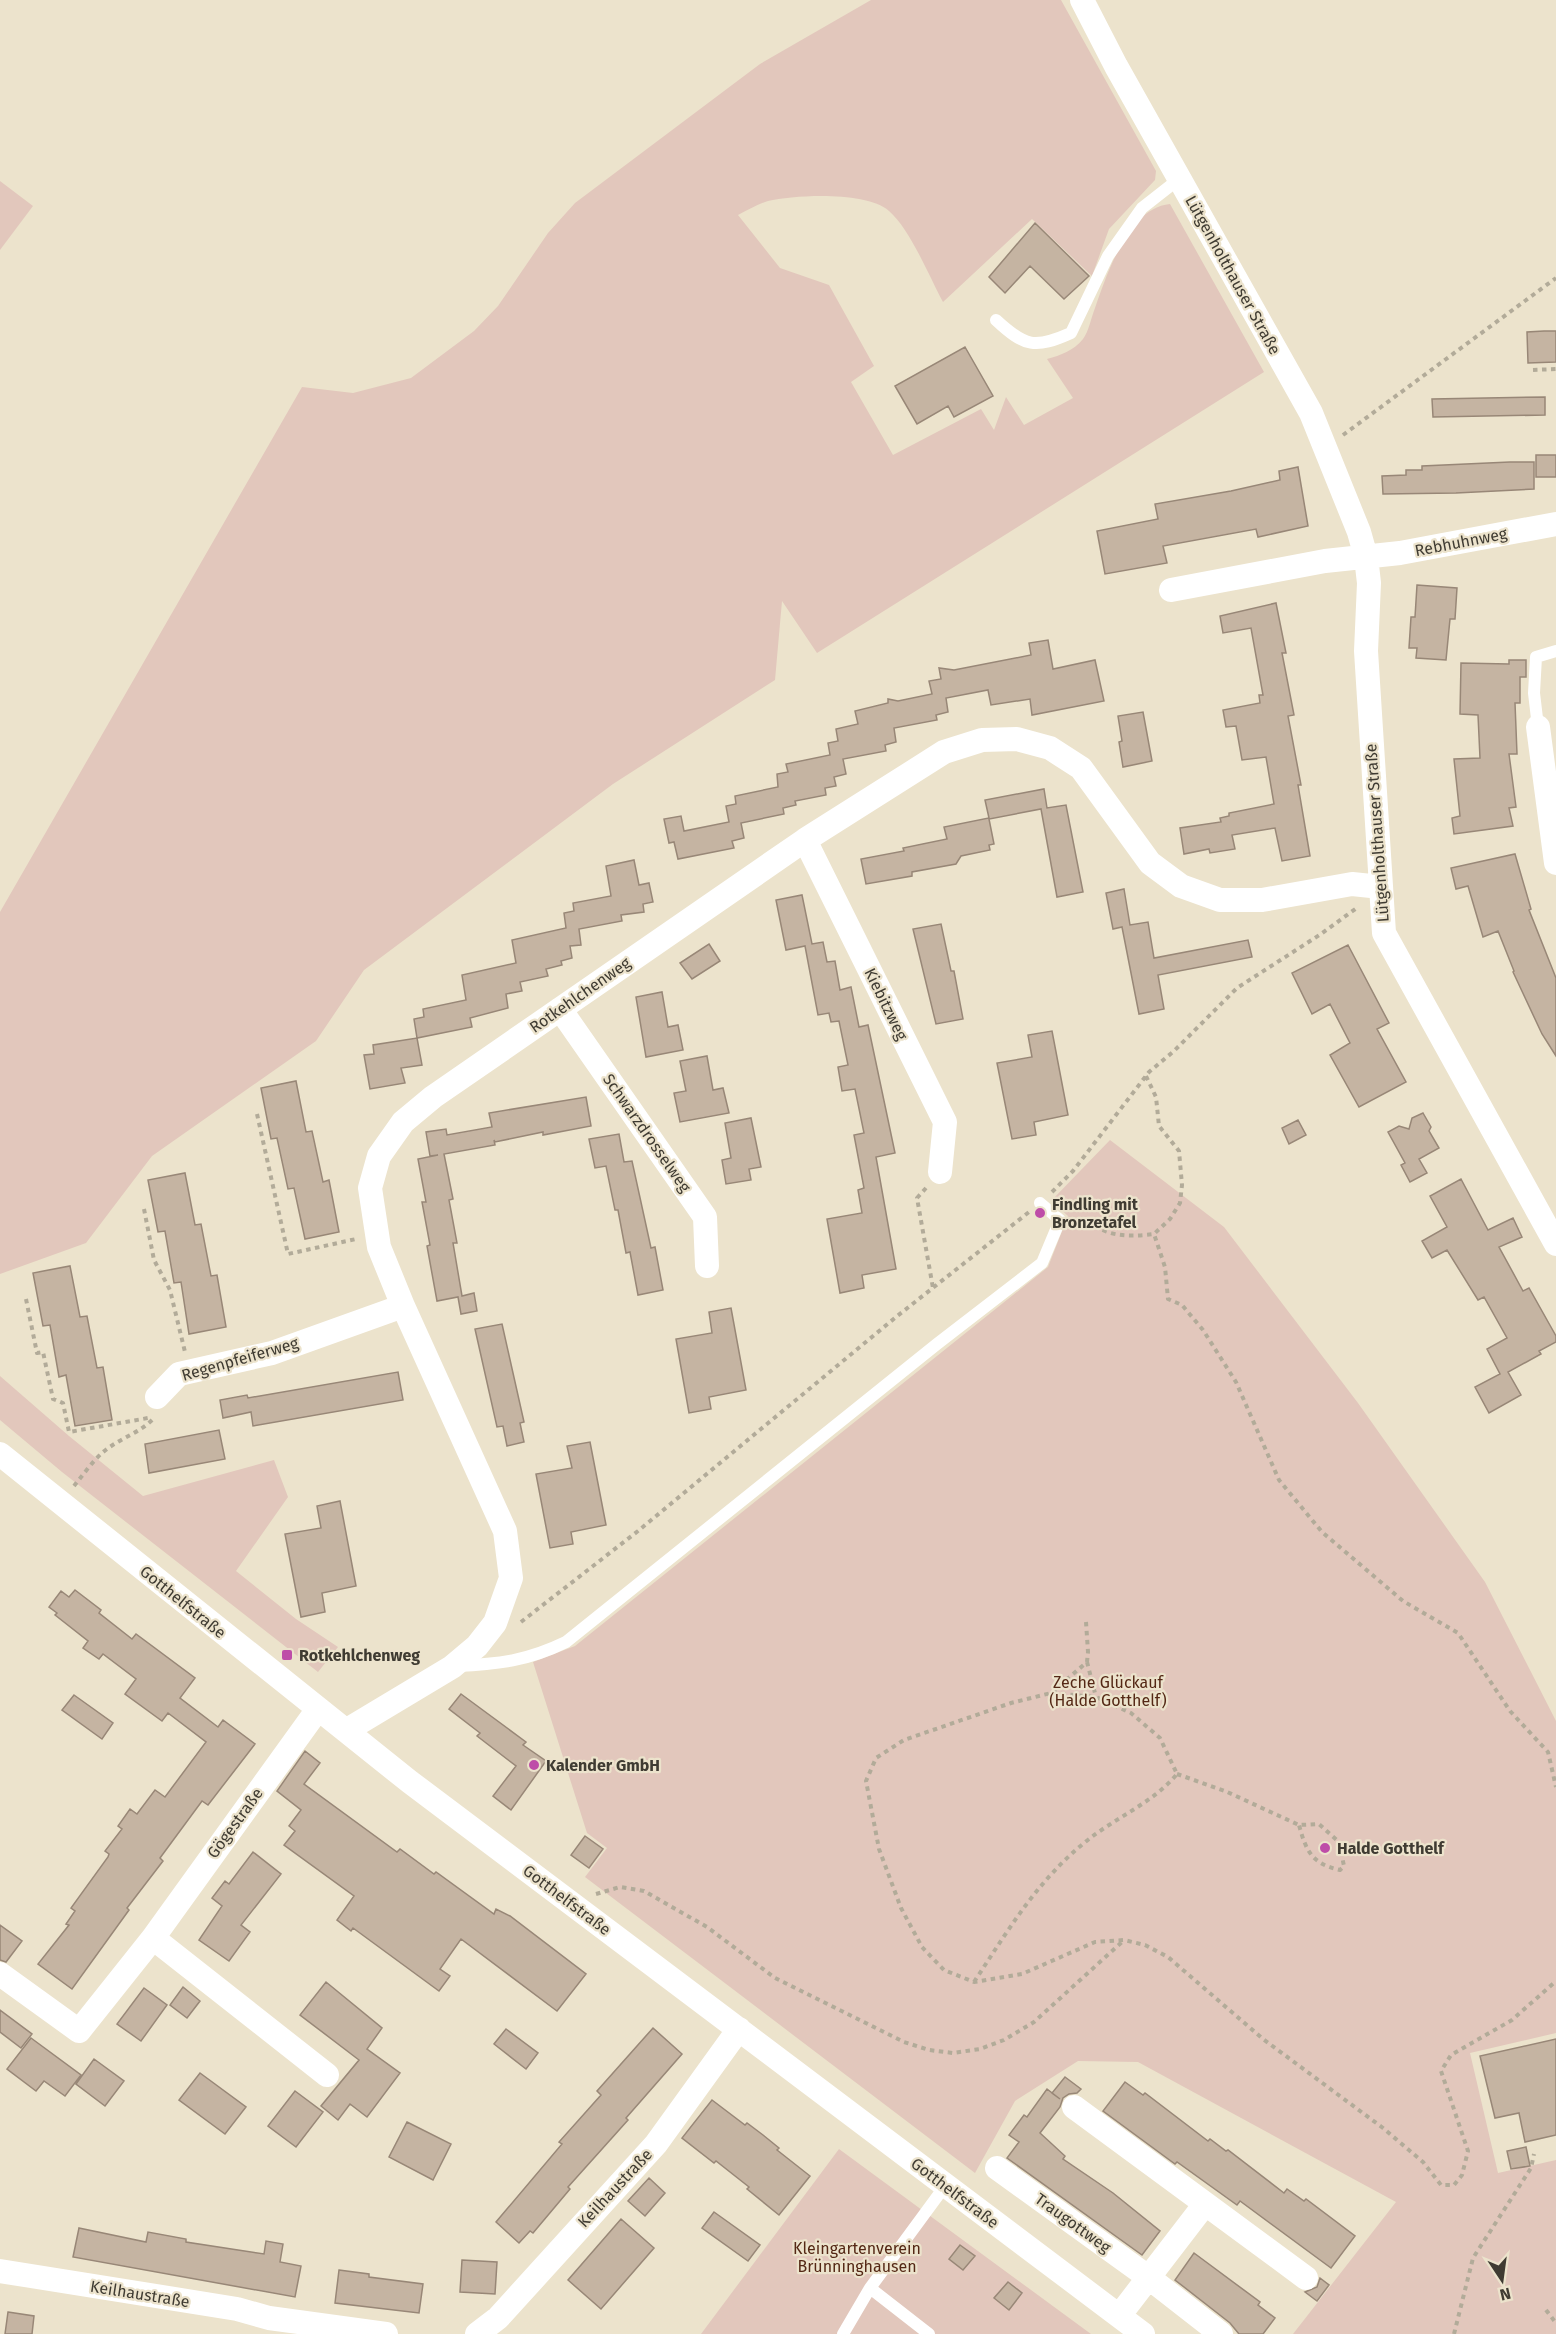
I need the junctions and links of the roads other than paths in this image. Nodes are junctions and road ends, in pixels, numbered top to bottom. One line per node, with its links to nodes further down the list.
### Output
1 (1082, 0): 2 (street, Lütgenholthauser Straße)
2 (1179, 179): 3 (lane); 5 (street, Lütgenholthauser Straße)
3 (996, 320)
4 (1556, 524): 5 (street, Rebhuhnweg)
5 (1366, 557): 6 (street); 11 (street, Lütgenholthauser Straße)
6 (1171, 590)
7 (1556, 651): 8 (lane)
8 (1538, 727): 10 (street)
9 (806, 840): 11 (street, Rotkehlchenweg); 12 (street, Rotkehlchenweg); 13 (street, Kiebitzweg)
10 (1556, 863)
11 (1382, 887): 15 (street, Lütgenholthauser Straße)
12 (560, 1009): 16 (street, Schwarzdrosselweg); 17 (street, Rotkehlchenweg)
13 (940, 1172)
14 (1040, 1203): 20 (lane)
15 (1554, 1237)
16 (707, 1266)
17 (403, 1306): 18 (street, Regenpfeiferweg); 20 (street, Rotkehlchenweg)
18 (156, 1407)
19 (0, 1454): 21 (street, Gotthelfstraße)
20 (452, 1667): 22 (street, Rotkehlchenweg)
21 (318, 1708): 22 (street, Gotthelfstraße); 23 (street, Gögestraße)
22 (347, 1730): 25 (street, Gotthelfstraße)
23 (153, 1938): 24 (street, Gögestraße); 26 (street)
24 (0, 1974)
25 (739, 2029): 29 (street, Gotthelfstraße); 37 (street, Keilhaustraße)
26 (327, 2074)
27 (1074, 2107): 30 (street)
28 (997, 2168): 32 (street, Traugottweg)
29 (945, 2186): 34 (lane); 35 (street, Gotthelfstraße)
30 (1205, 2204): 32 (street); 33 (street)
31 (0, 2271): 36 (street, Keilhaustraße)
32 (1148, 2277): 35 (street); 41 (street, Traugottweg)
33 (1306, 2278)
34 (870, 2288): 38 (lane); 39 (lane)
35 (1119, 2316): 40 (street, Gotthelfstraße)
36 (386, 2334)
37 (477, 2334)
38 (843, 2334)
39 (929, 2334)
40 (1143, 2334)
41 (1221, 2334)

